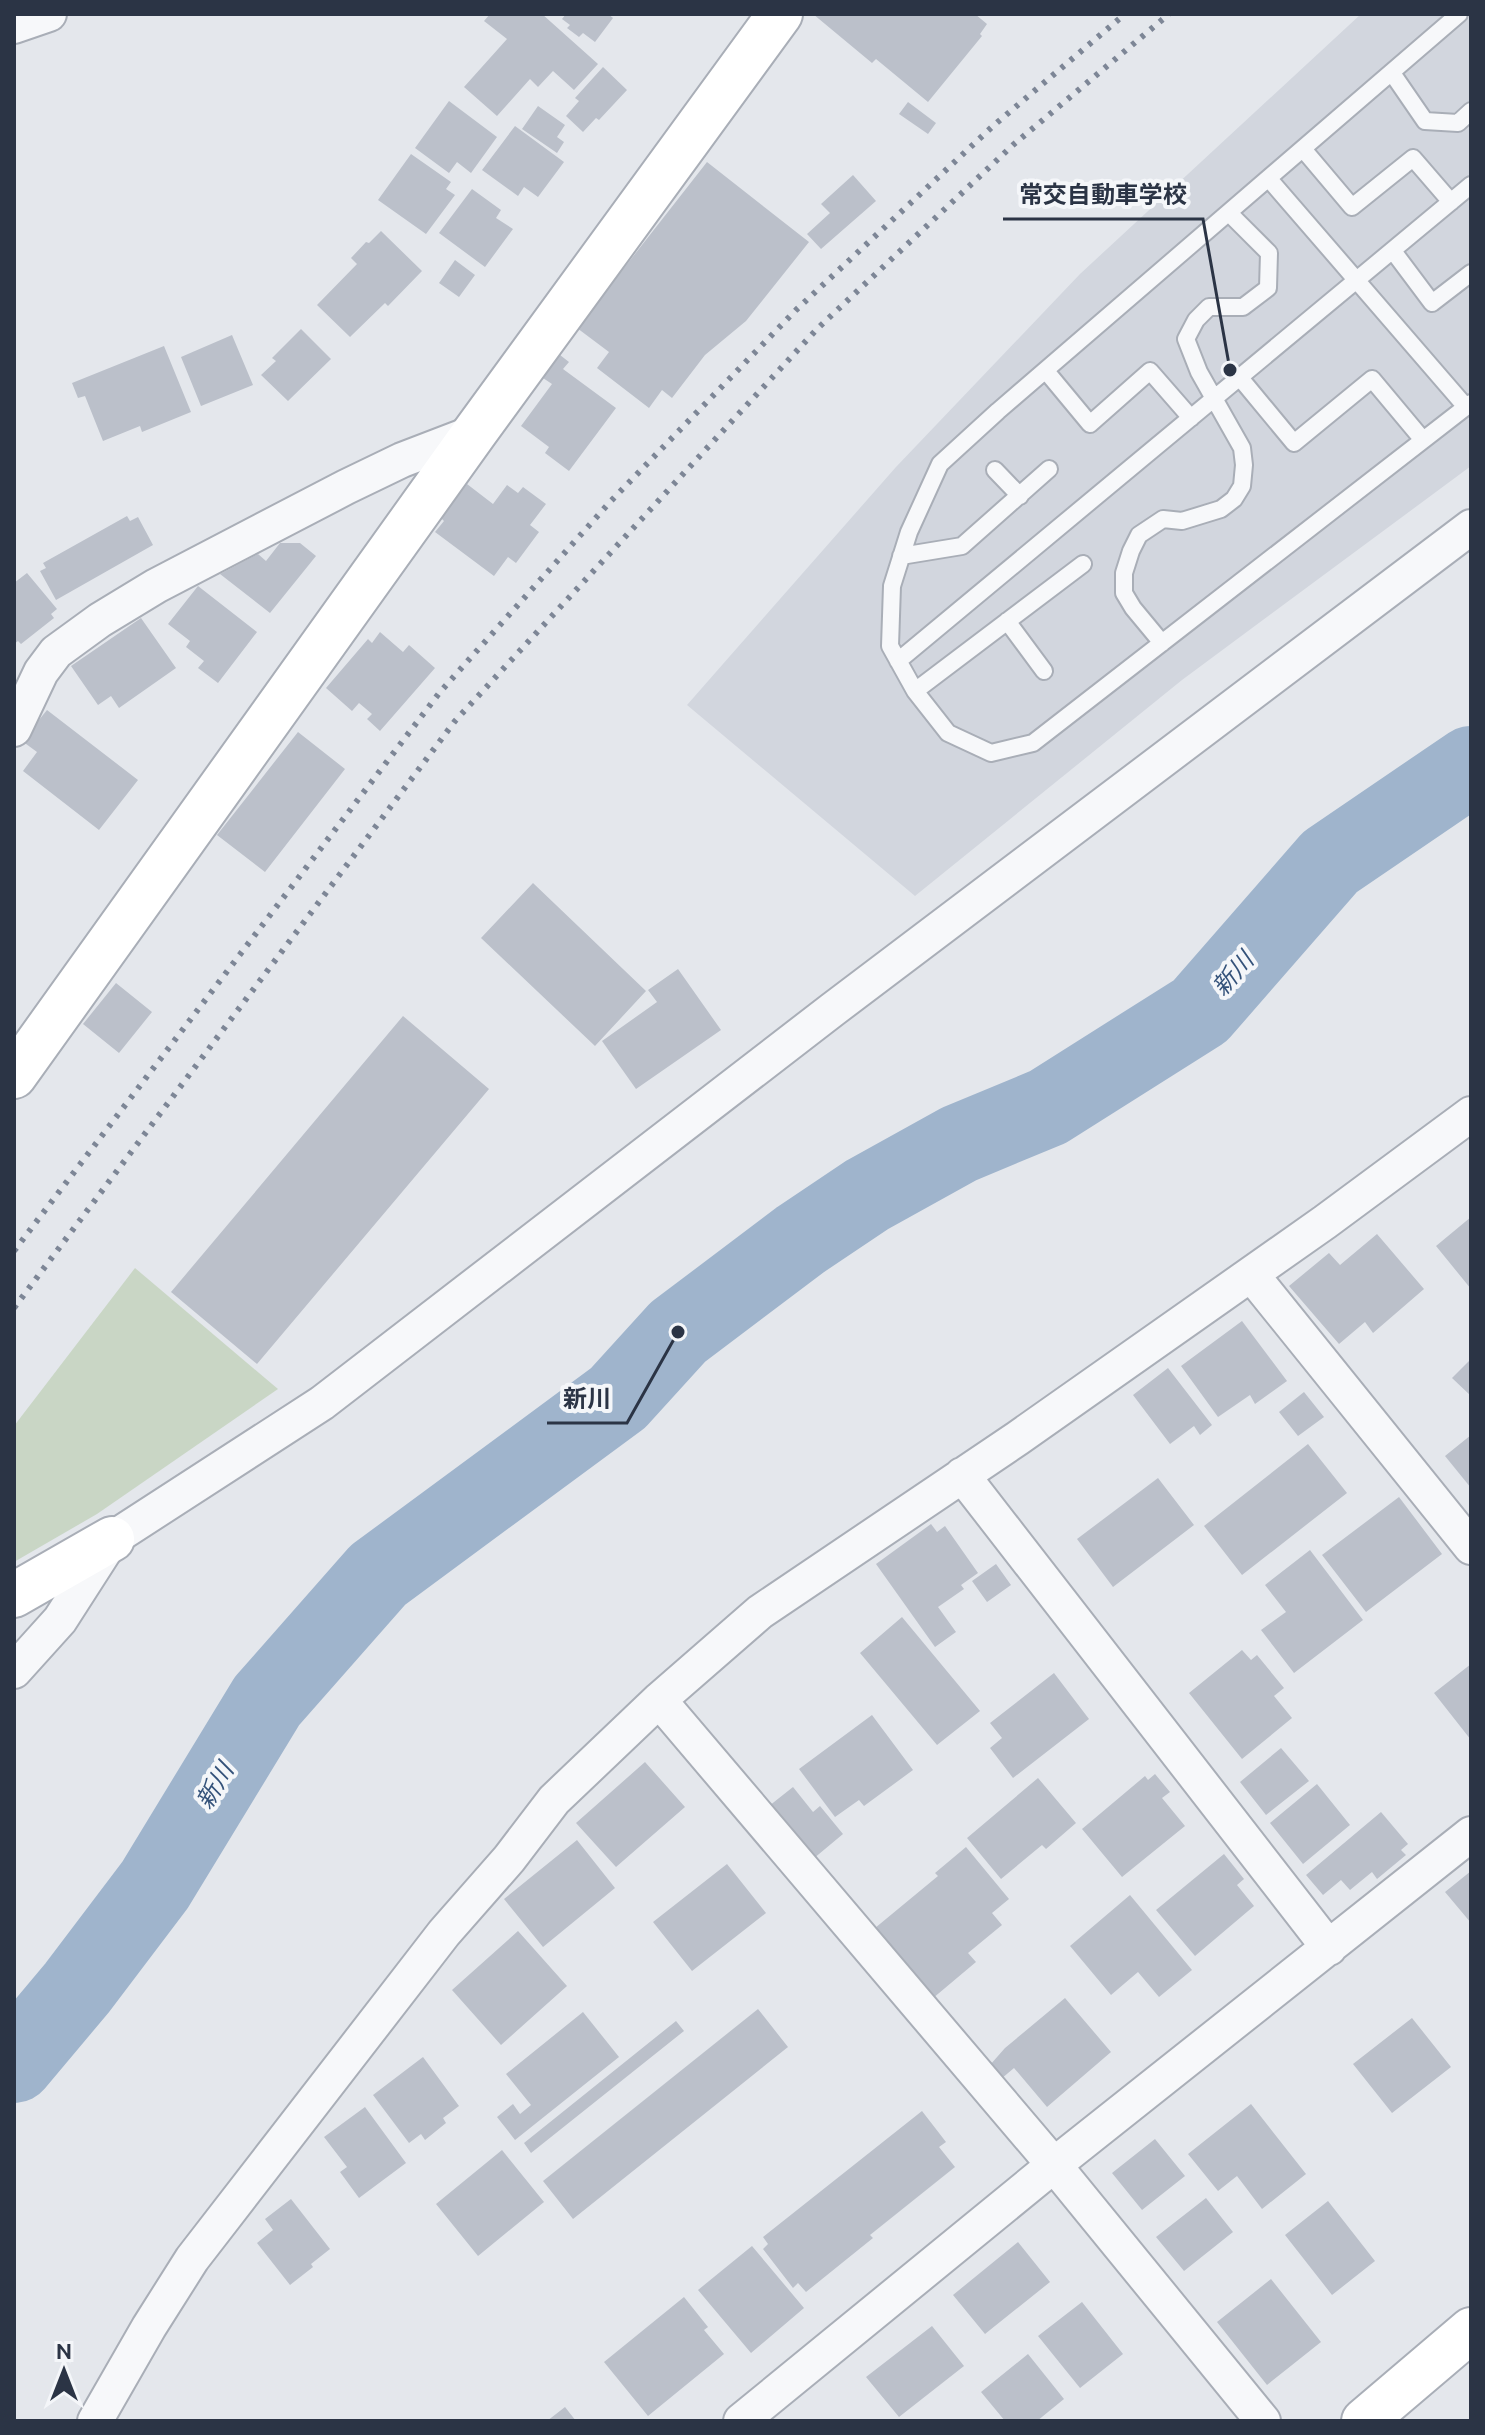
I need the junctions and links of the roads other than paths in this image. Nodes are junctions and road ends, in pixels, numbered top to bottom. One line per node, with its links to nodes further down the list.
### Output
1 (49, 14): 4 (street)
2 (780, 14): 20 (street)
3 (1459, 14): 5 (lane)
4 (14, 26)
5 (1392, 73): 6 (lane); 7 (lane)
6 (1471, 111)
7 (1303, 149): 8 (lane); 10 (lane)
8 (1269, 179): 11 (lane); 14 (lane)
9 (1471, 185): 10 (lane)
10 (1451, 202): 12 (lane)
11 (1229, 213): 15 (lane); 17 (lane)
12 (1393, 251): 13 (lane); 14 (lane)
13 (1471, 273)
14 (1357, 281): 16 (lane); 18 (lane)
15 (1046, 371): 19 (lane); 26 (lane)
16 (1241, 379): 17 (lane); 21 (lane)
17 (1215, 400): 19 (lane); 29 (lane)
18 (1468, 405): 21 (lane)
19 (1191, 418): 30 (lane)
20 (475, 432): 33 (street); 34 (street)
21 (1423, 440): 29 (lane)
22 (1049, 469): 24 (lane)
23 (995, 470): 24 (lane)
24 (1020, 496): 26 (lane)
25 (1471, 527): 38 (street)
26 (901, 556): 30 (lane)
27 (1083, 564): 28 (lane)
28 (1007, 621): 31 (lane); 32 (lane)
29 (1162, 643): 32 (lane)
30 (898, 661): 32 (lane)
31 (1044, 671)
32 (915, 691)
33 (14, 729)
34 (14, 1076)
35 (1471, 1114): 36 (street)
36 (1251, 1274): 37 (street); 39 (street)
37 (962, 1475): 42 (street); 44 (street)
38 (112, 1539): 40 (street); 41 (street)
39 (1471, 1547)
40 (14, 1595)
41 (14, 1671)
42 (659, 1700): 45 (street); 47 (street)
43 (1471, 1834): 44 (street)
44 (1329, 1948): 45 (street)
45 (1054, 2165): 48 (street); 49 (street)
46 (1471, 2330): 50 (street)
47 (95, 2421)
48 (741, 2421)
49 (1263, 2421)
50 (1364, 2421)

